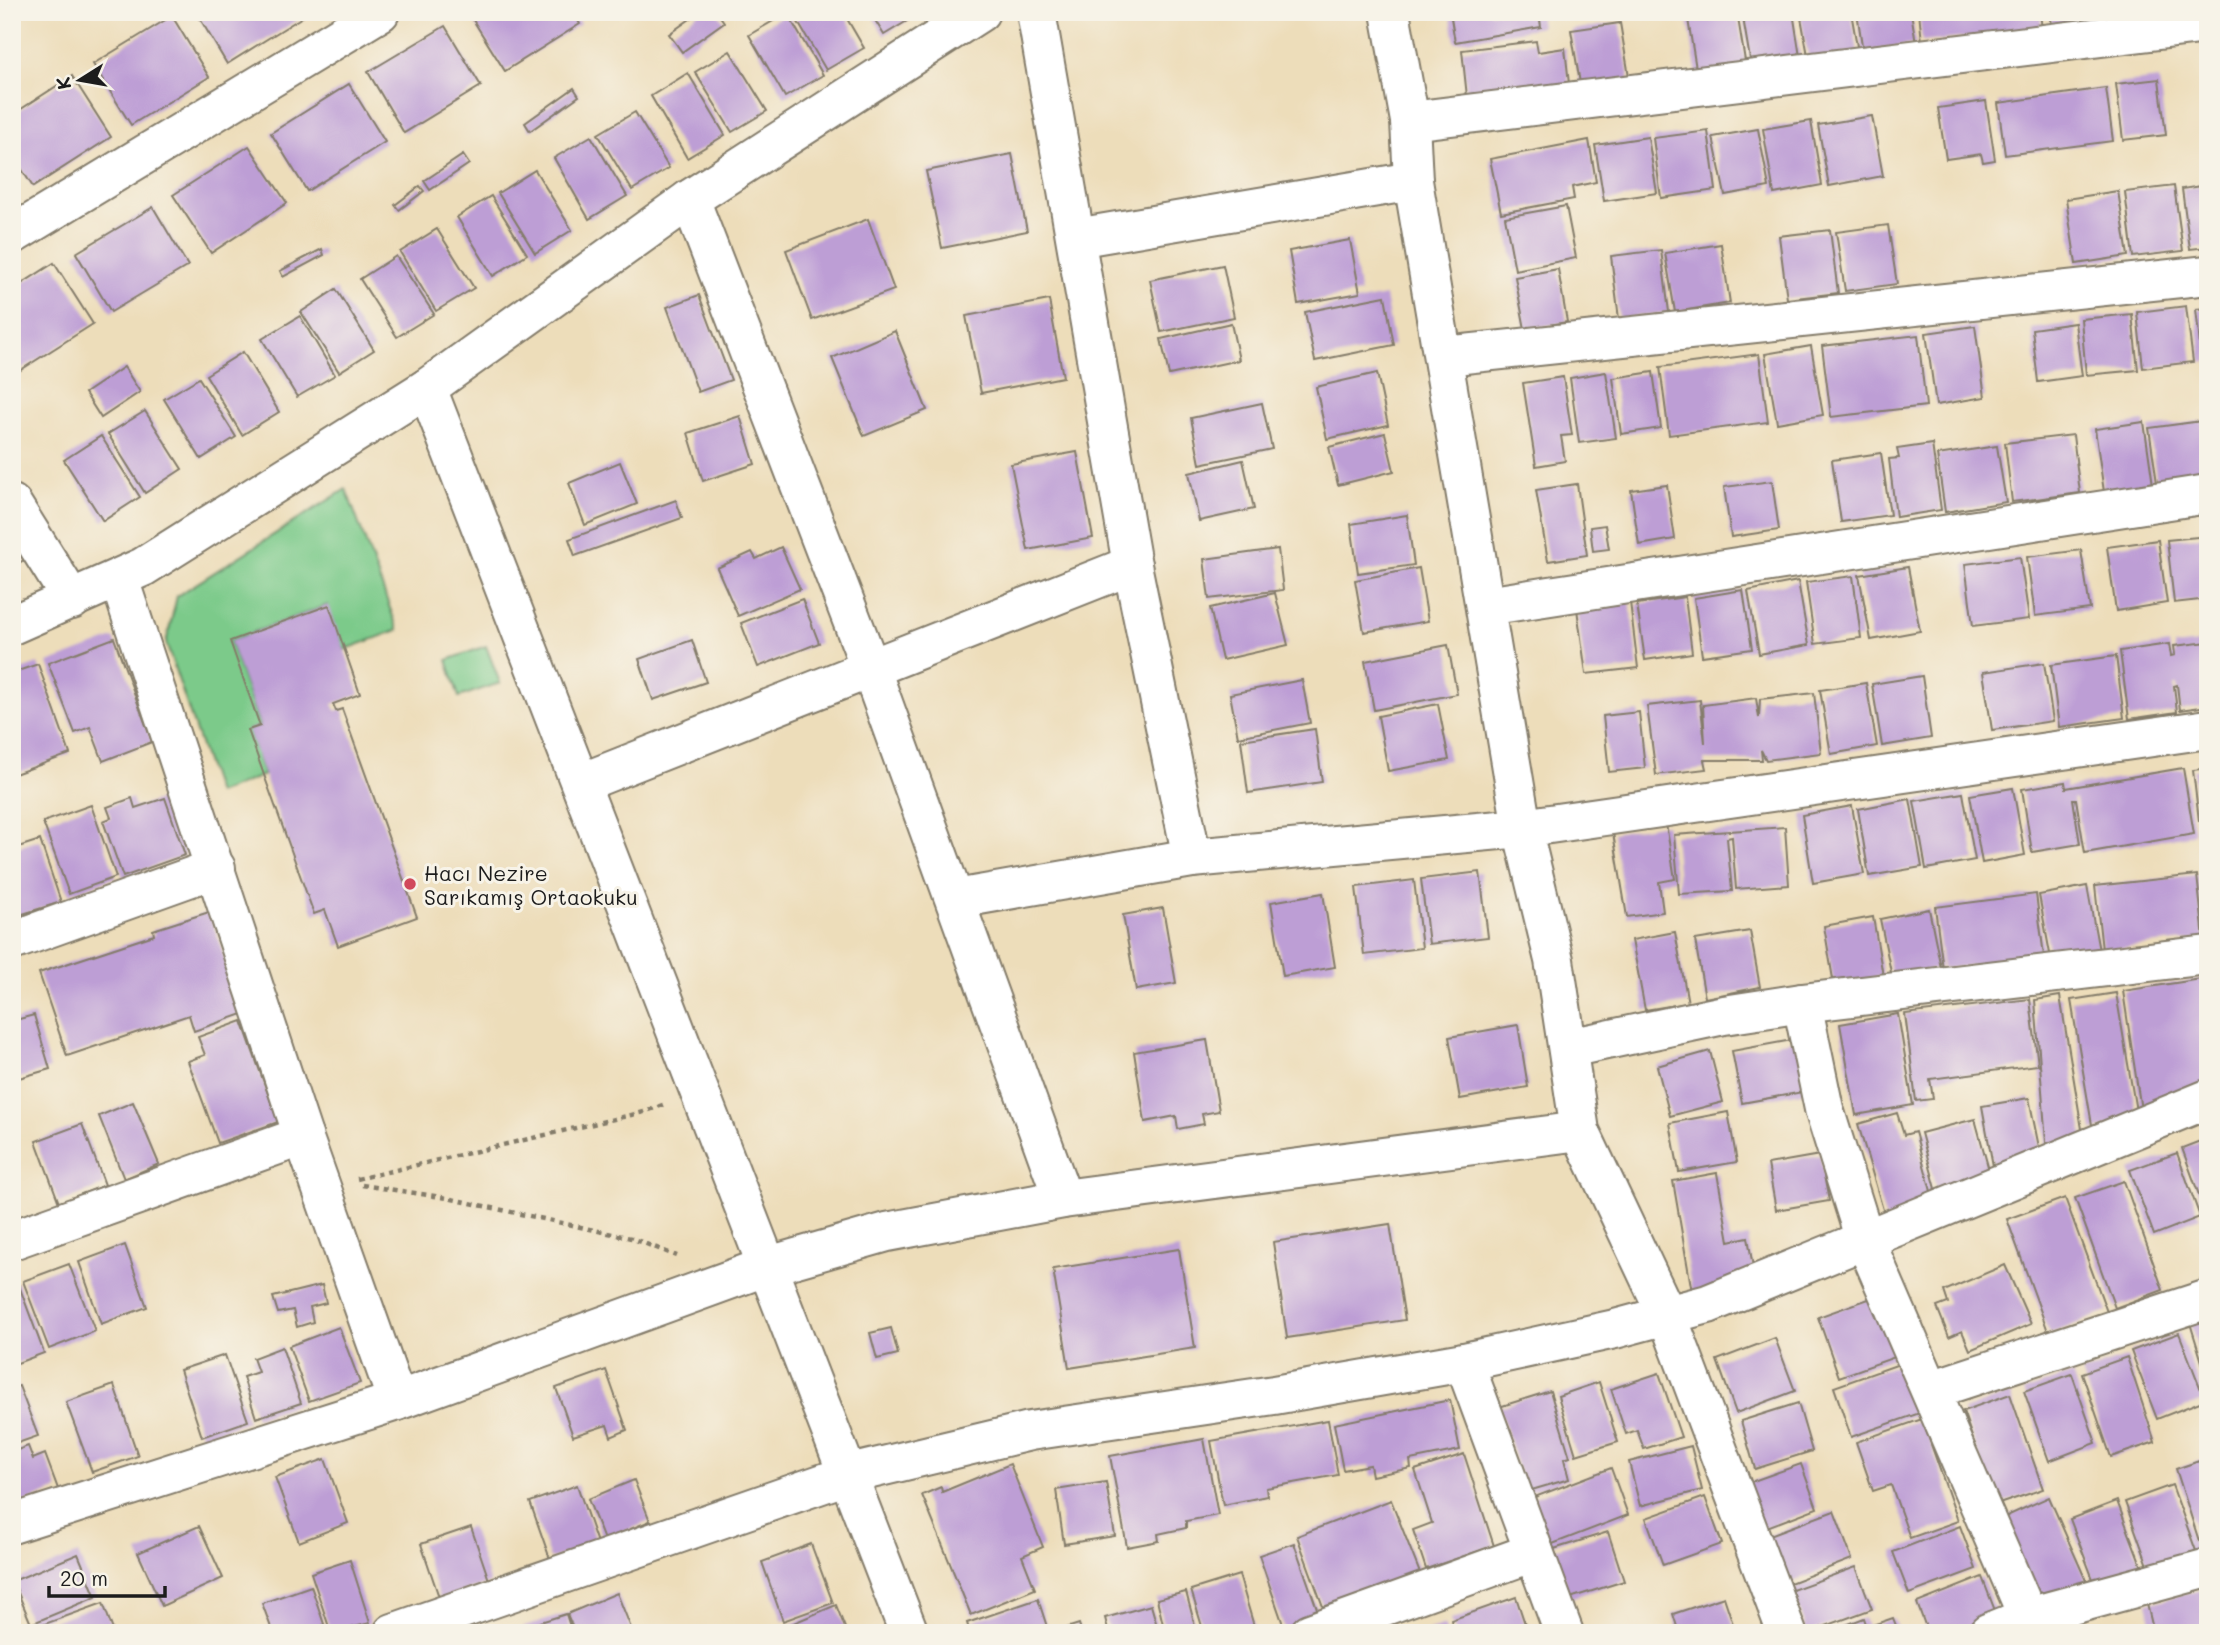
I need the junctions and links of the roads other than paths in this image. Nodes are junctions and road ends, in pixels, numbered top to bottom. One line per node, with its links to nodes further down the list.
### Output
1 (380, 12): 9 (street)
2 (980, 12): 8 (street)
3 (1035, 12): 10 (street)
4 (1390, 12): 6 (street)
5 (2208, 24): 6 (street)
6 (1410, 121): 7 (street)
7 (1413, 181): 10 (street); 12 (street)
8 (690, 199): 13 (street); 21 (street)
9 (12, 235)
10 (1076, 238): 16 (street)
11 (2208, 275): 12 (street)
12 (1445, 356): 19 (street)
13 (427, 388): 17 (street); 23 (street)
14 (2208, 494): 19 (street)
15 (12, 504): 18 (street)
16 (1132, 565): 21 (street); 25 (street)
17 (119, 579): 18 (street); 26 (street)
18 (72, 600): 20 (street)
19 (1486, 606): 24 (street)
20 (12, 625)
21 (870, 667): 23 (street); 27 (street)
22 (2208, 729): 24 (street)
23 (581, 783): 38 (street)
24 (1522, 828): 25 (street); 31 (street)
25 (1192, 858): 27 (street)
26 (216, 868): 28 (street); 34 (street)
27 (956, 899): 35 (street)
28 (12, 941)
29 (2208, 955): 30 (street)
30 (1802, 1003): 31 (street); 37 (street)
31 (1569, 1048): 33 (street)
32 (2208, 1099): 37 (street)
33 (1580, 1131): 35 (street); 40 (street)
34 (303, 1136): 36 (street); 43 (street)
35 (1063, 1199): 38 (street)
36 (12, 1240)
37 (1865, 1240): 40 (street); 42 (street)
38 (765, 1267): 43 (street); 44 (street)
39 (2208, 1299): 42 (street)
40 (1667, 1315): 41 (street); 53 (street)
41 (1464, 1362): 44 (street); 46 (street)
42 (1931, 1390): 48 (street)
43 (397, 1401): 45 (street)
44 (850, 1474): 49 (street); 50 (street)
45 (12, 1524)
46 (1534, 1552): 51 (street); 52 (street)
47 (2208, 1568): 48 (street)
48 (2028, 1617): 54 (street)
49 (393, 1633)
50 (909, 1633)
51 (1311, 1633)
52 (1564, 1633)
53 (1787, 1633)
54 (1988, 1633)

